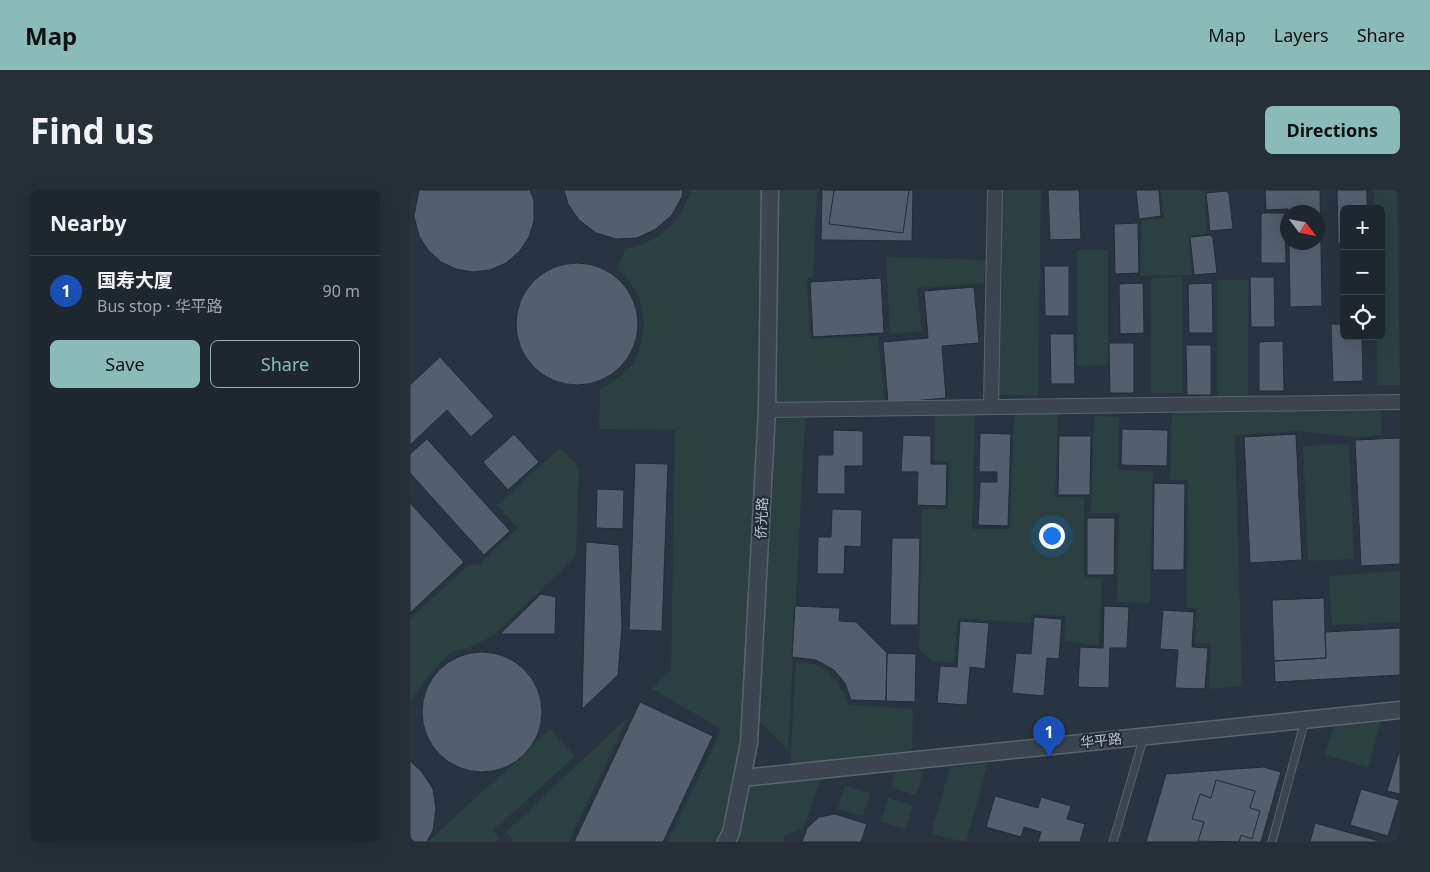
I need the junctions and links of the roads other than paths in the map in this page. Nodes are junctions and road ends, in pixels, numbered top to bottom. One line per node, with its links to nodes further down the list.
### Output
1 (770, 190): 5 (street, 侨光路)
2 (995, 190): 4 (street)
3 (1400, 402): 4 (street)
4 (991, 407): 5 (street)
5 (767, 410): 9 (street, 侨光路)
6 (1400, 710): 7 (street, 华平路)
7 (1306, 719): 8 (street, 华平路); 12 (lane)
8 (1144, 736): 9 (street, 华平路); 11 (lane)
9 (742, 778): 10 (street, 侨光路)
10 (726, 842)
11 (1113, 842)
12 (1272, 842)

